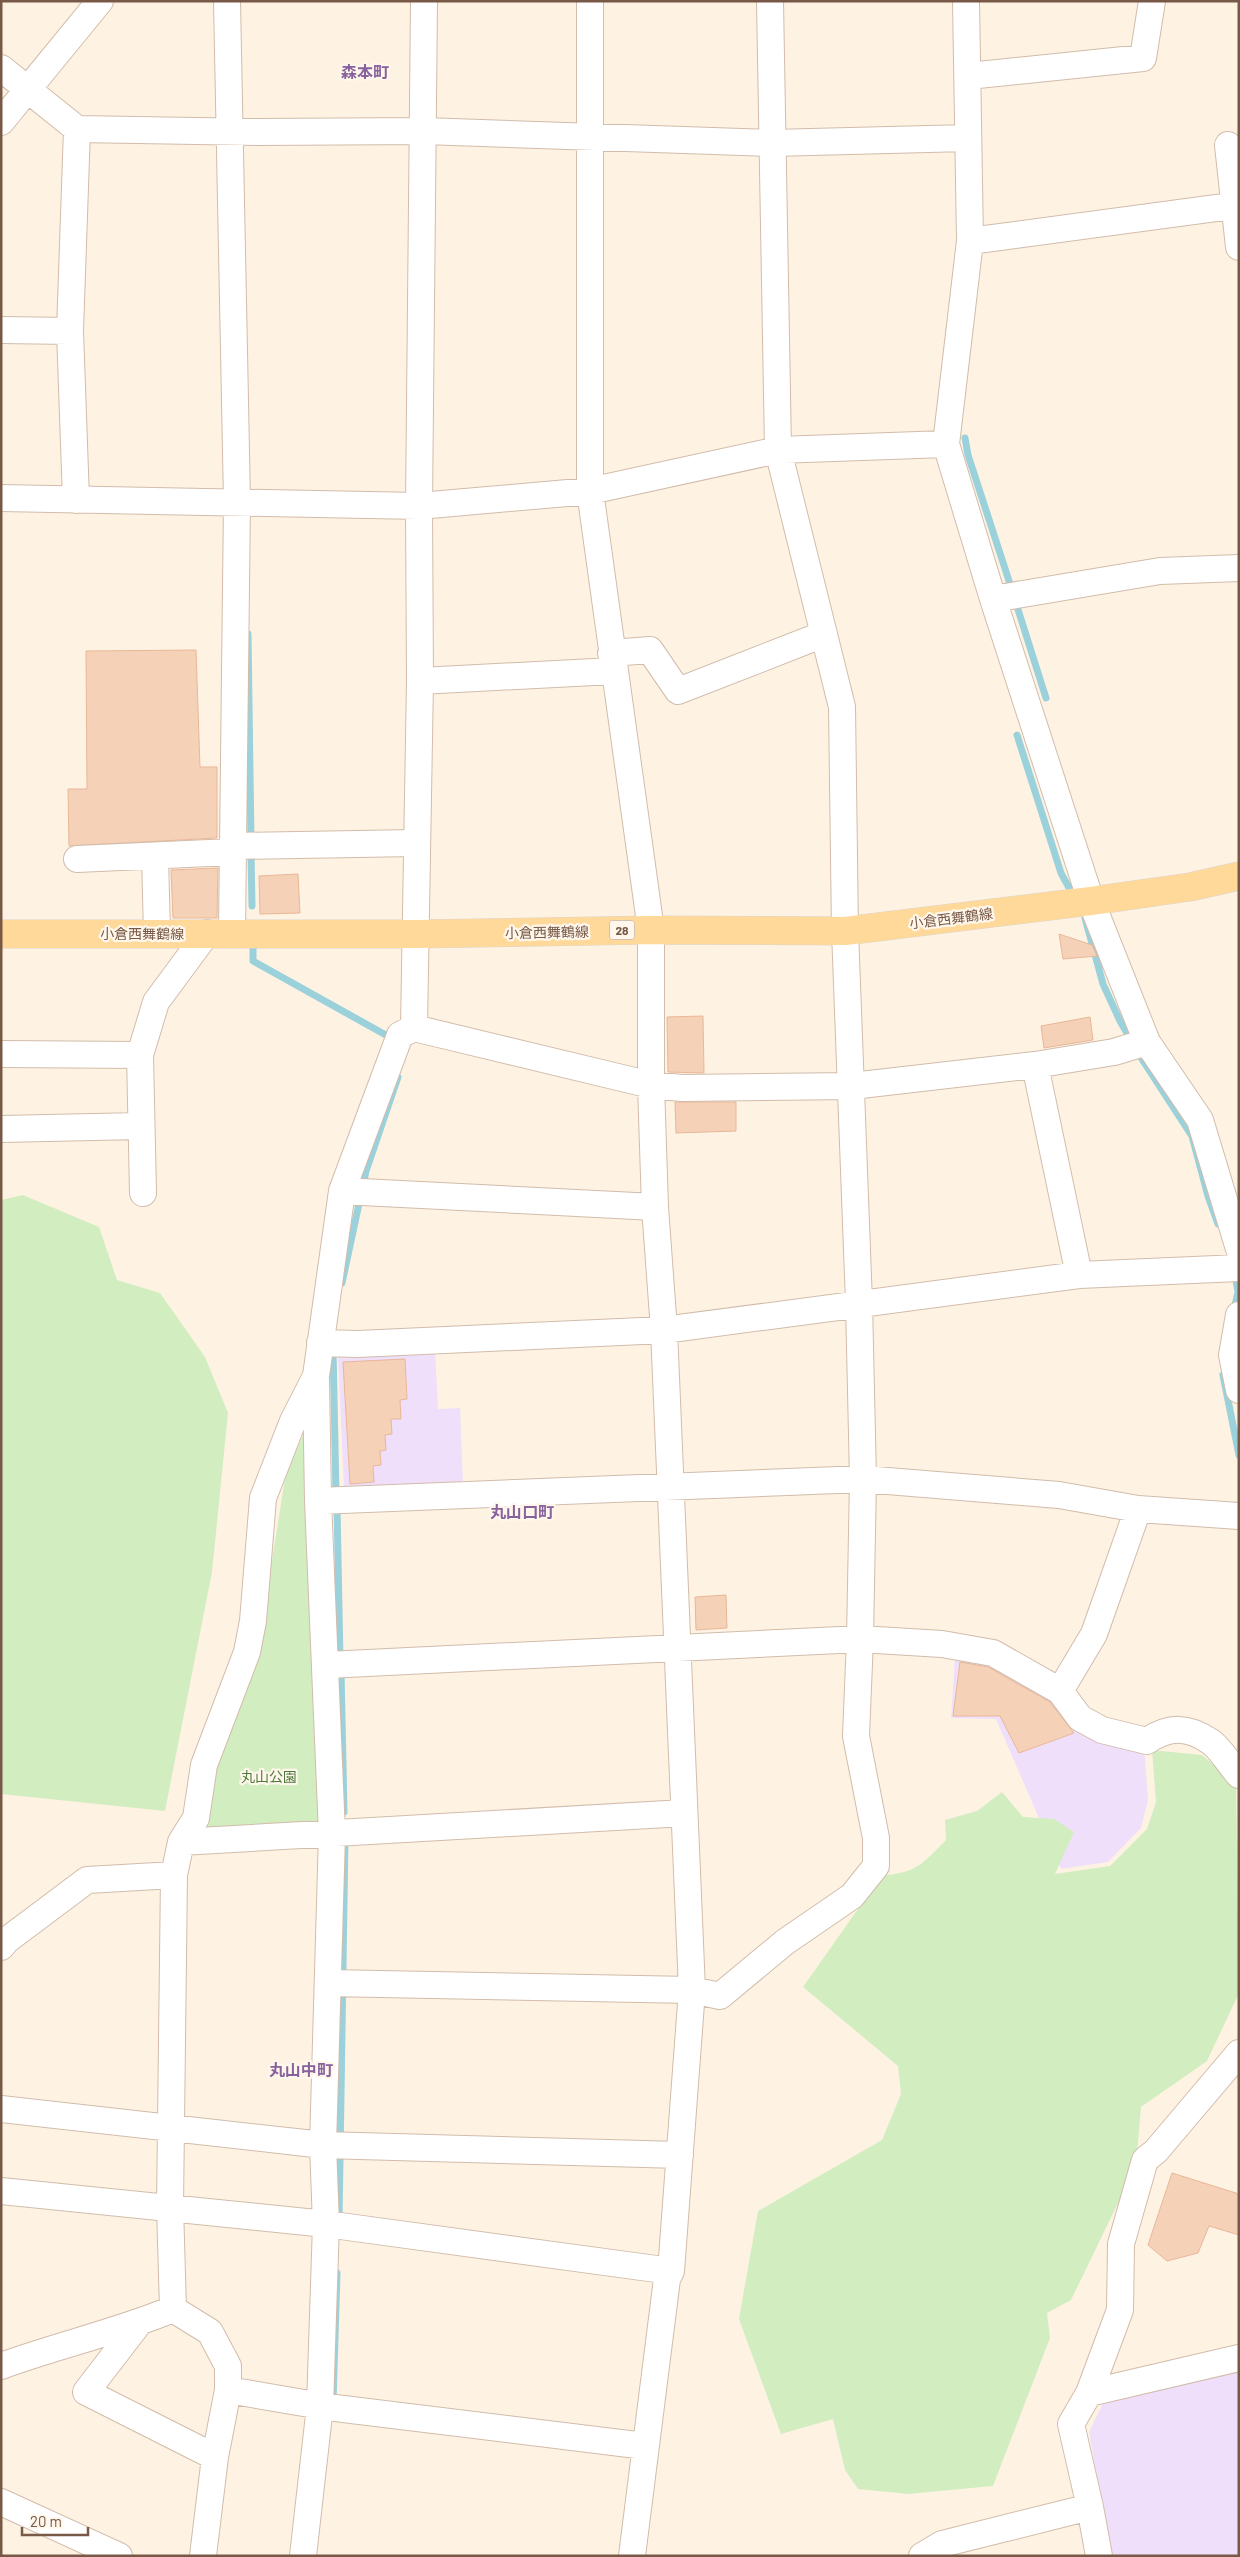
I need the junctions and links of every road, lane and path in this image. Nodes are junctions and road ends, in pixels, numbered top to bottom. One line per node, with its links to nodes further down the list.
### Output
1 (100, 1): 10 (street)
2 (227, 1): 13 (street)
3 (424, 1): 14 (street)
4 (590, 1): 15 (street)
5 (770, 1): 17 (street)
6 (966, 1): 9 (street)
7 (1152, 1): 9 (street)
8 (1, 68): 10 (street)
9 (968, 76): 16 (street)
10 (27, 89): 11 (street); 12 (street)
11 (1, 122)
12 (77, 129): 13 (street); 23 (street)
13 (241, 131): 14 (street); 29 (street)
14 (424, 131): 15 (street); 30 (street)
15 (589, 138): 17 (street); 26 (street)
16 (967, 138): 17 (street); 20 (street)
17 (772, 143): 25 (street)
18 (1228, 145): 19 (street)
19 (1236, 204): 20 (street); 21 (street)
20 (970, 241): 24 (street)
21 (1239, 247)
22 (1, 330): 23 (street)
23 (70, 331): 28 (street)
24 (946, 444): 25 (street); 32 (street)
25 (778, 450): 26 (street); 33 (street)
26 (590, 490): 30 (street); 34 (street)
27 (1, 498): 28 (street)
28 (76, 500): 29 (street)
29 (236, 501): 30 (street); 37 (street)
30 (419, 506): 35 (street)
31 (1239, 568): 32 (street)
32 (992, 599): 41 (street)
33 (824, 634): 34 (street); 43 (street)
34 (612, 662): 35 (street); 42 (street)
35 (420, 681): 36 (street)
36 (416, 843): 37 (street); 47 (street)
37 (240, 847): 38 (street); 45 (street)
38 (155, 857): 39 (street); 44 (street)
39 (77, 859)
40 (1239, 876): 41 (main road, 小倉西舞鶴線 / 28)
41 (1091, 902): 43 (main road, 小倉西舞鶴線 / 28); 49 (street)
42 (651, 930): 43 (main road, 小倉西舞鶴線 / 28); 47 (main road, 小倉西舞鶴線 / 28); 53 (street)
43 (845, 931): 54 (street)
44 (157, 933): 45 (main road, 小倉西舞鶴線 / 28); 46 (main road, 小倉西舞鶴線 / 28)
45 (219, 933): 47 (main road, 小倉西舞鶴線 / 28); 51 (street)
46 (1, 934)
47 (415, 934): 48 (street)
48 (402, 1040): 53 (street); 58 (street)
49 (1143, 1043): 52 (street); 57 (street)
50 (1, 1054): 51 (street)
51 (140, 1055): 55 (street)
52 (1035, 1065): 54 (street); 62 (street)
53 (651, 1085): 54 (street); 60 (street)
54 (852, 1086): 63 (street)
55 (140, 1126): 56 (street); 59 (street)
56 (1, 1129)
57 (1228, 1180): 61 (street)
58 (356, 1191): 60 (street); 66 (street)
59 (142, 1193)
60 (655, 1208): 65 (street)
61 (1235, 1263): 62 (street)
62 (1079, 1275): 63 (street)
63 (859, 1303): 65 (street); 69 (street)
64 (1239, 1315): 68 (street)
65 (664, 1330): 66 (street); 70 (street)
66 (325, 1344): 67 (street)
67 (316, 1376): 71 (street); 81 (street)
68 (1239, 1390)
69 (863, 1479): 70 (street); 72 (street); 74 (street)
70 (669, 1486): 71 (street); 75 (street)
71 (331, 1501): 76 (street)
72 (1138, 1509): 73 (street); 77 (street)
73 (1236, 1516)
74 (860, 1639): 75 (street); 77 (street); 85 (street)
75 (676, 1647): 76 (street); 79 (street)
76 (338, 1664): 80 (street)
77 (1060, 1691): 78 (street)
78 (1239, 1775)
79 (684, 1813): 80 (street); 85 (street)
80 (332, 1834): 81 (street); 84 (street)
81 (181, 1842): 82 (street)
82 (174, 1875): 83 (street); 88 (street)
83 (1, 1947)
84 (342, 1984): 85 (street); 89 (street)
85 (692, 1990): 90 (street)
86 (1239, 2053): 100 (street)
87 (1, 2108): 88 (street)
88 (172, 2129): 89 (street); 92 (street)
89 (337, 2145): 90 (street); 93 (street)
90 (680, 2155): 94 (street)
91 (1, 2190): 92 (street)
92 (170, 2207): 93 (street); 95 (street)
93 (336, 2226): 94 (street); 101 (street)
94 (671, 2271): 102 (street)
95 (174, 2309): 96 (street); 99 (street)
96 (139, 2323): 98 (street); 103 (street)
97 (1239, 2358): 100 (street)
98 (1, 2366)
99 (228, 2390): 101 (street); 103 (street)
100 (1089, 2393): 105 (street)
101 (330, 2408): 102 (street); 108 (street)
102 (645, 2446): 109 (street)
103 (216, 2457): 107 (street)
104 (1, 2502): 106 (street)
105 (1090, 2507): 110 (street); 111 (street)
106 (119, 2556)
107 (203, 2556)
108 (303, 2556)
109 (632, 2556)
110 (922, 2556)
111 (1099, 2556)

